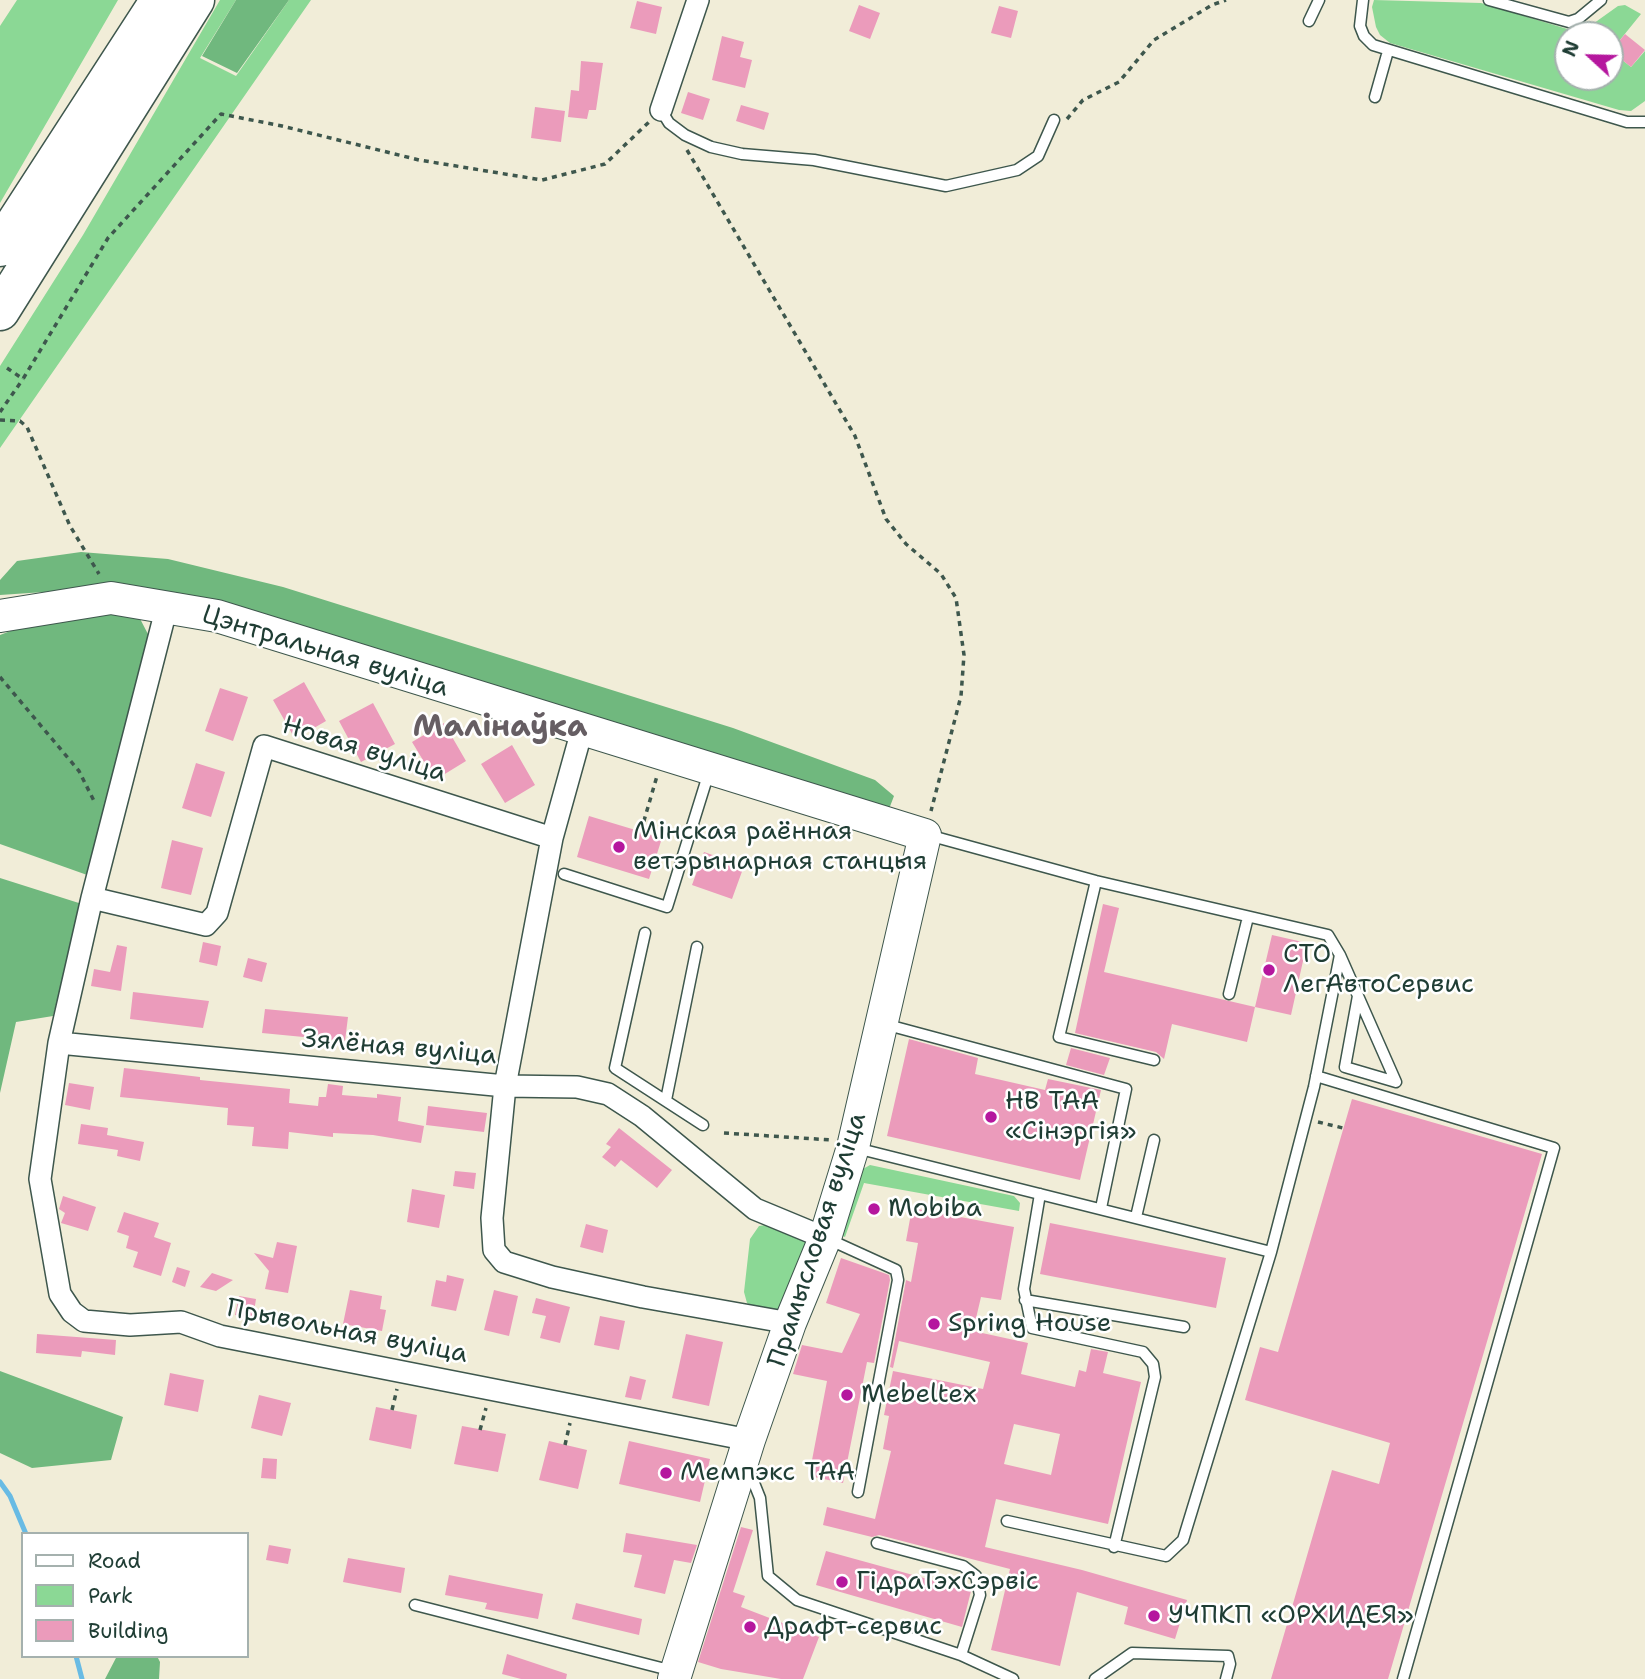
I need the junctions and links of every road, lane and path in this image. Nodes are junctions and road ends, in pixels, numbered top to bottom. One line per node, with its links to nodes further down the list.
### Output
1 (160, 0): 16 (highway)
2 (195, 0): 17 (highway)
3 (698, 0): 12 (street)
4 (1319, 0): 9 (lane)
5 (1363, 0): 10 (lane)
6 (1489, 0): 7 (lane)
7 (1601, 0)
8 (1226, 1): 14 (path)
9 (1309, 21)
10 (1388, 51): 11 (lane); 13 (lane)
11 (1375, 97)
12 (661, 110): 15 (lane); 19 (path)
13 (1645, 122)
14 (1058, 123): 15 (lane)
15 (684, 135): 30 (path)
16 (0, 247)
17 (0, 311)
18 (7, 368): 19 (path)
19 (23, 379): 20 (path)
20 (0, 412)
21 (0, 420): 22 (path)
22 (130, 600): 23 (street, Цэнтральная вуліца); 24 (street, Цэнтральная вуліца)
23 (167, 606): 26 (street, Цэнтральная вуліца); 31 (street)
24 (0, 616)
25 (0, 677): 31 (path)
26 (582, 730): 27 (street, Цэнтральная вуліца); 32 (street)
27 (663, 755): 28 (street, Цэнтральная вуліца); 29 (path)
28 (710, 769): 30 (street, Цэнтральная вуліца); 33 (lane)
29 (641, 831)
30 (925, 835): 34 (lane); 42 (street, Прамысловая вуліца)
31 (108, 837): 35 (street)
32 (552, 838): 35 (street, Новая вуліца); 46 (street)
33 (564, 874)
34 (1096, 881): 36 (lane); 44 (lane)
35 (92, 898): 43 (street)
36 (1248, 917): 39 (lane); 40 (lane)
37 (645, 933): 47 (lane)
38 (697, 947): 47 (lane)
39 (1340, 955): 41 (lane); 45 (lane)
40 (1229, 994)
41 (1358, 996): 41 (lane)
42 (883, 1024): 53 (street, Прамысловая вуліца); 55 (lane)
43 (59, 1043): 46 (street, Зялёная вуліца); 67 (street, Прывольная вуліца)
44 (1154, 1060)
45 (1316, 1076): 48 (lane); 79 (lane)
46 (505, 1086): 57 (street, Зялёная вуліца); 60 (street)
47 (666, 1100): 49 (lane)
48 (1306, 1118): 50 (path); 58 (lane)
49 (703, 1125)
50 (1343, 1128)
51 (724, 1133): 53 (path)
52 (1154, 1140): 56 (lane)
53 (854, 1144): 54 (lane); 57 (street, Прамысловая вуліца)
54 (1040, 1194): 55 (lane); 59 (lane)
55 (1101, 1208): 56 (lane)
56 (1136, 1217): 58 (lane)
57 (825, 1238): 60 (street, Прамысловая вуліца); 69 (lane)
58 (1270, 1252): 72 (lane)
59 (1025, 1300): 61 (lane); 72 (lane)
60 (790, 1323): 67 (street, Прамысловая вуліца)
61 (1184, 1327)
62 (399, 1380): 64 (path)
63 (488, 1400): 66 (path)
64 (392, 1410)
65 (571, 1417): 68 (path)
66 (480, 1430)
67 (748, 1443): 74 (lane); 75 (street, Прамысловая вуліца)
68 (565, 1445)
69 (858, 1492)
70 (1007, 1521): 72 (lane)
71 (877, 1543): 74 (lane)
72 (1114, 1547)
73 (415, 1605): 75 (lane)
74 (961, 1655): 76 (lane)
75 (675, 1675)
76 (1013, 1679)
77 (1095, 1679): 78 (lane)
78 (1226, 1679)
79 (1403, 1679)

